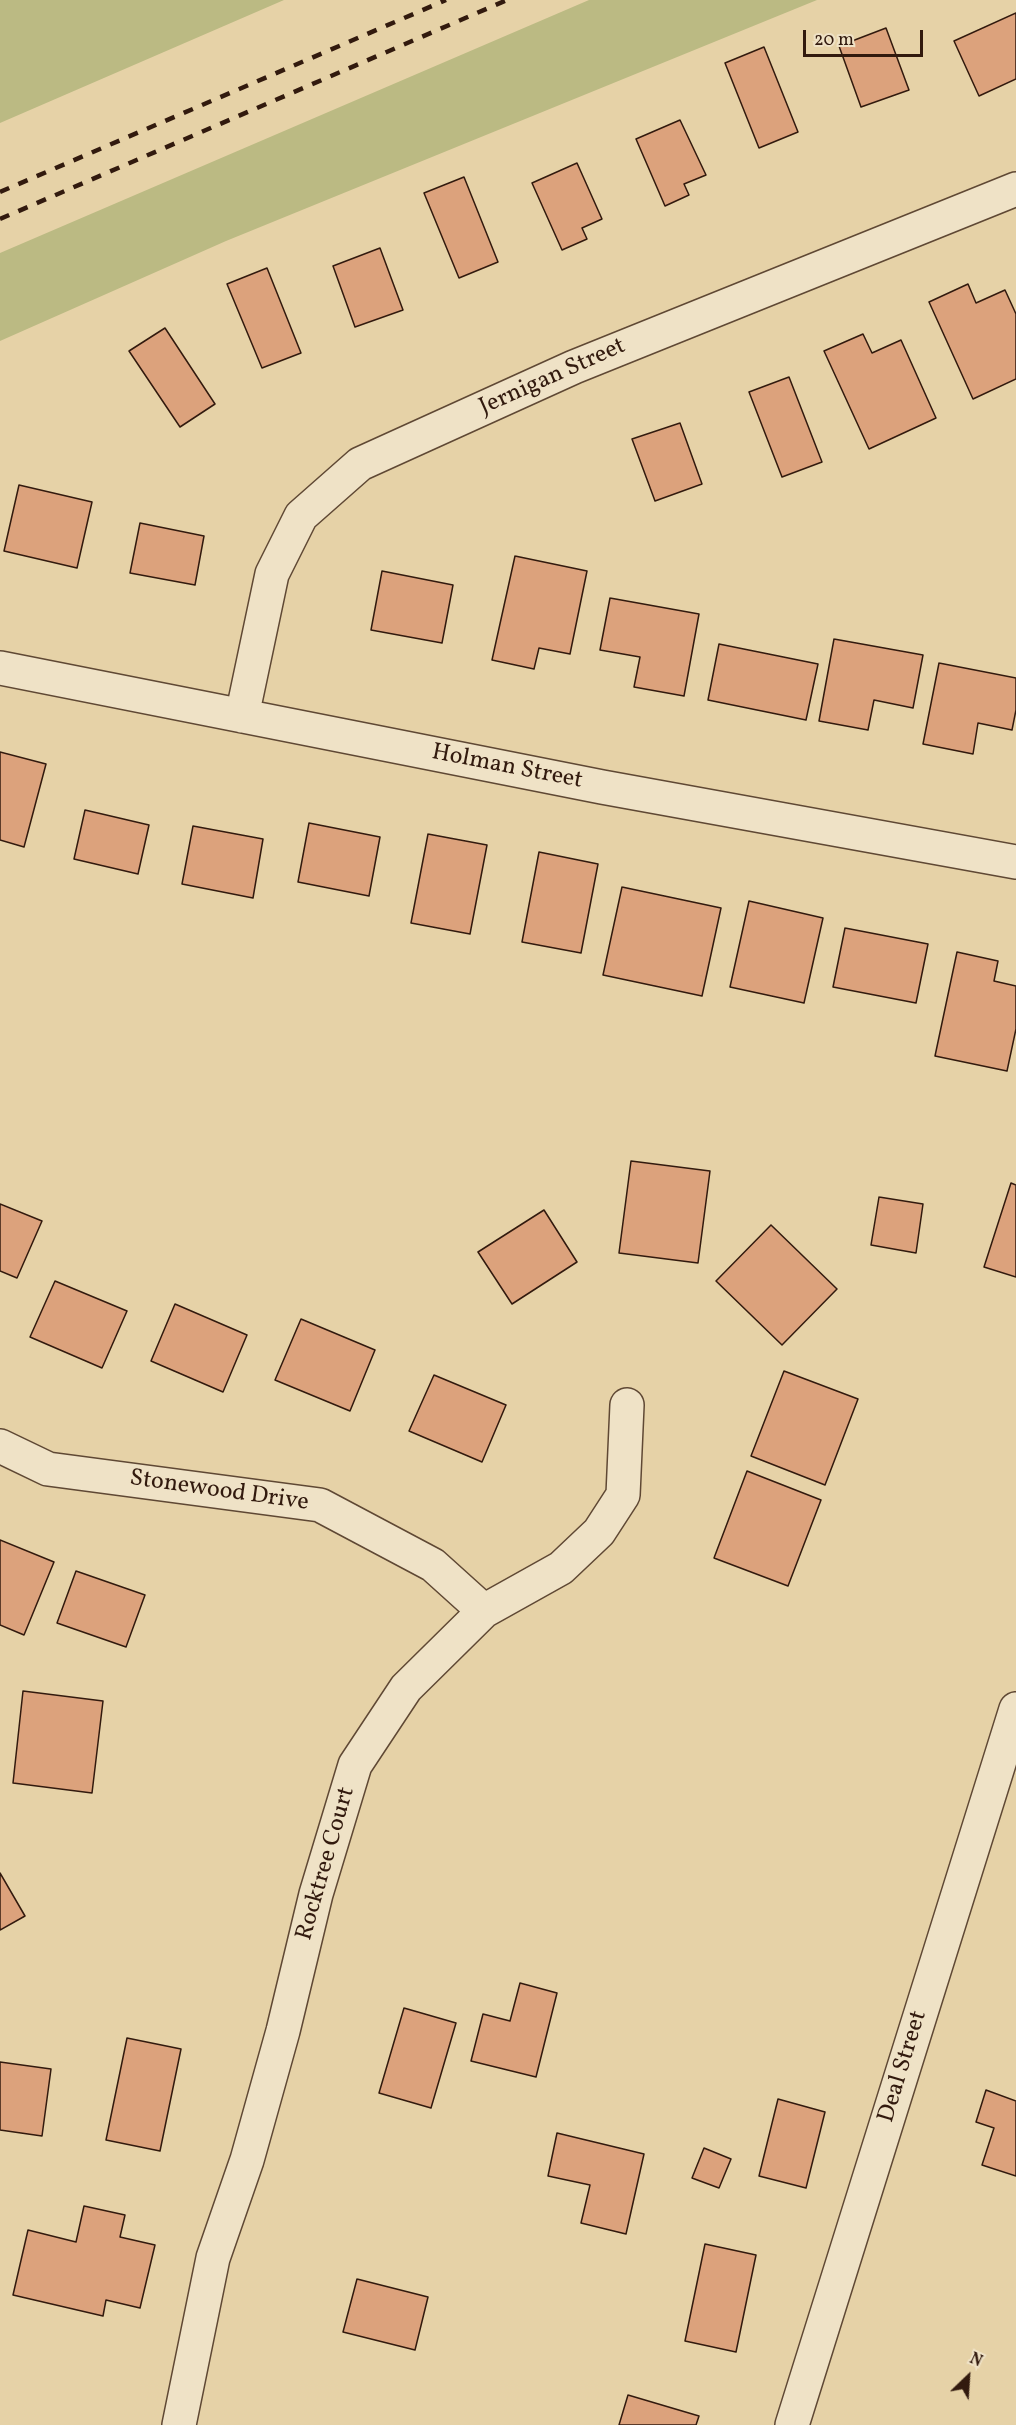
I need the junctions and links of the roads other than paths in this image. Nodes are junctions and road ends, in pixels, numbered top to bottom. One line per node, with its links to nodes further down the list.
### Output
1 (1016, 189): 3 (street, Jernigan Street)
2 (0, 668): 3 (street, Holman Street)
3 (243, 716): 4 (street, Holman Street)
4 (1016, 862)
5 (627, 1404): 7 (street, Rocktree Court)
6 (0, 1446): 7 (street, Stonewood Drive)
7 (484, 1611): 9 (street, Rocktree Court)
8 (1016, 1709): 10 (street, Deal Street)
9 (179, 2425)
10 (792, 2425)

